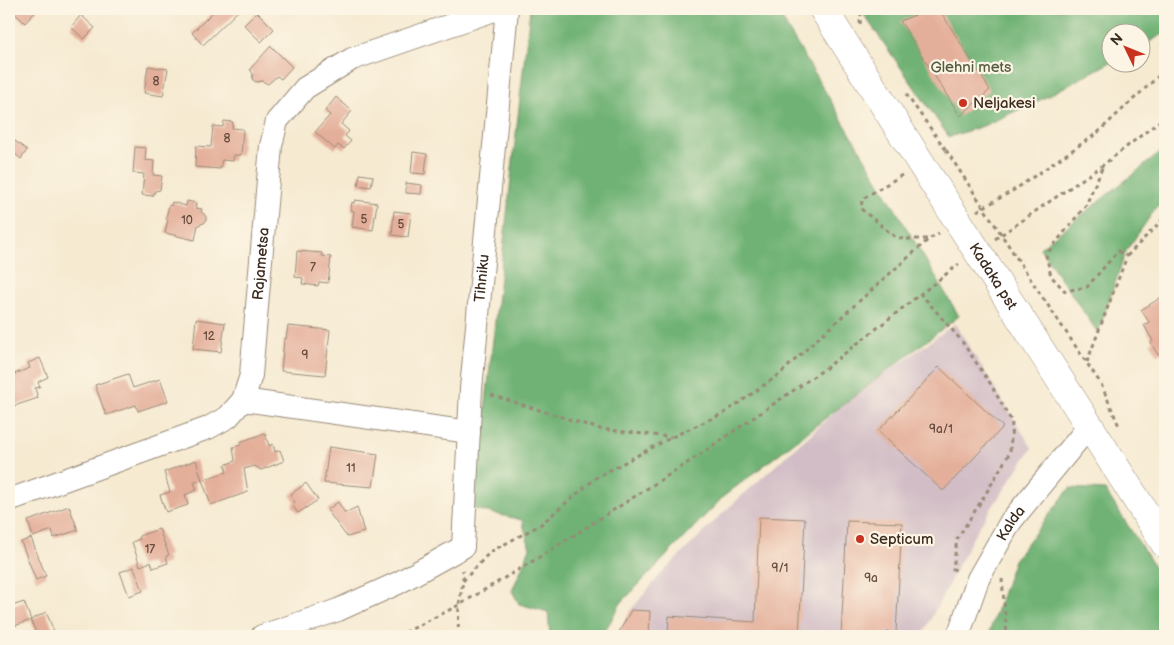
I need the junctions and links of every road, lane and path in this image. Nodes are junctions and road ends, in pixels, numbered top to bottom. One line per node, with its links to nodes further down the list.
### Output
1 (497, 9): 19 (street, Rajametsa)
2 (507, 9): 18 (street, Tihniku)
3 (823, 9): 8 (main road, Kadaka pst)
4 (1165, 70): 9 (path)
5 (1165, 116): 7 (path)
6 (946, 150): 17 (path, bridge)
7 (1103, 165): 13 (path); 14 (path)
8 (912, 170): 12 (path); 20 (main road, Kadaka pst, bridge)
9 (972, 214)
10 (1165, 217): 14 (path)
11 (946, 229): 12 (path)
12 (929, 239): 23 (path)
13 (991, 241)
14 (1127, 256): 17 (path)
15 (961, 262): 16 (path)
16 (920, 293): 27 (path); 28 (path)
17 (1087, 362): 21 (path)
18 (471, 389): 22 (street, Tihniku); 23 (path)
19 (243, 400): 22 (street); 24 (street, Rajametsa)
20 (1090, 425): 25 (main road, Kadaka pst); 27 (street, Kalda)
21 (1120, 427)
22 (468, 432): 29 (street, Tihniku)
23 (672, 437): 28 (path)
24 (9, 500)
25 (1165, 544)
26 (1001, 571): 33 (path)
27 (978, 579): 32 (street, Kalda)
28 (459, 605): 30 (path); 31 (path)
29 (262, 636)
30 (398, 636)
31 (458, 636)
32 (958, 636)
33 (1008, 636)

